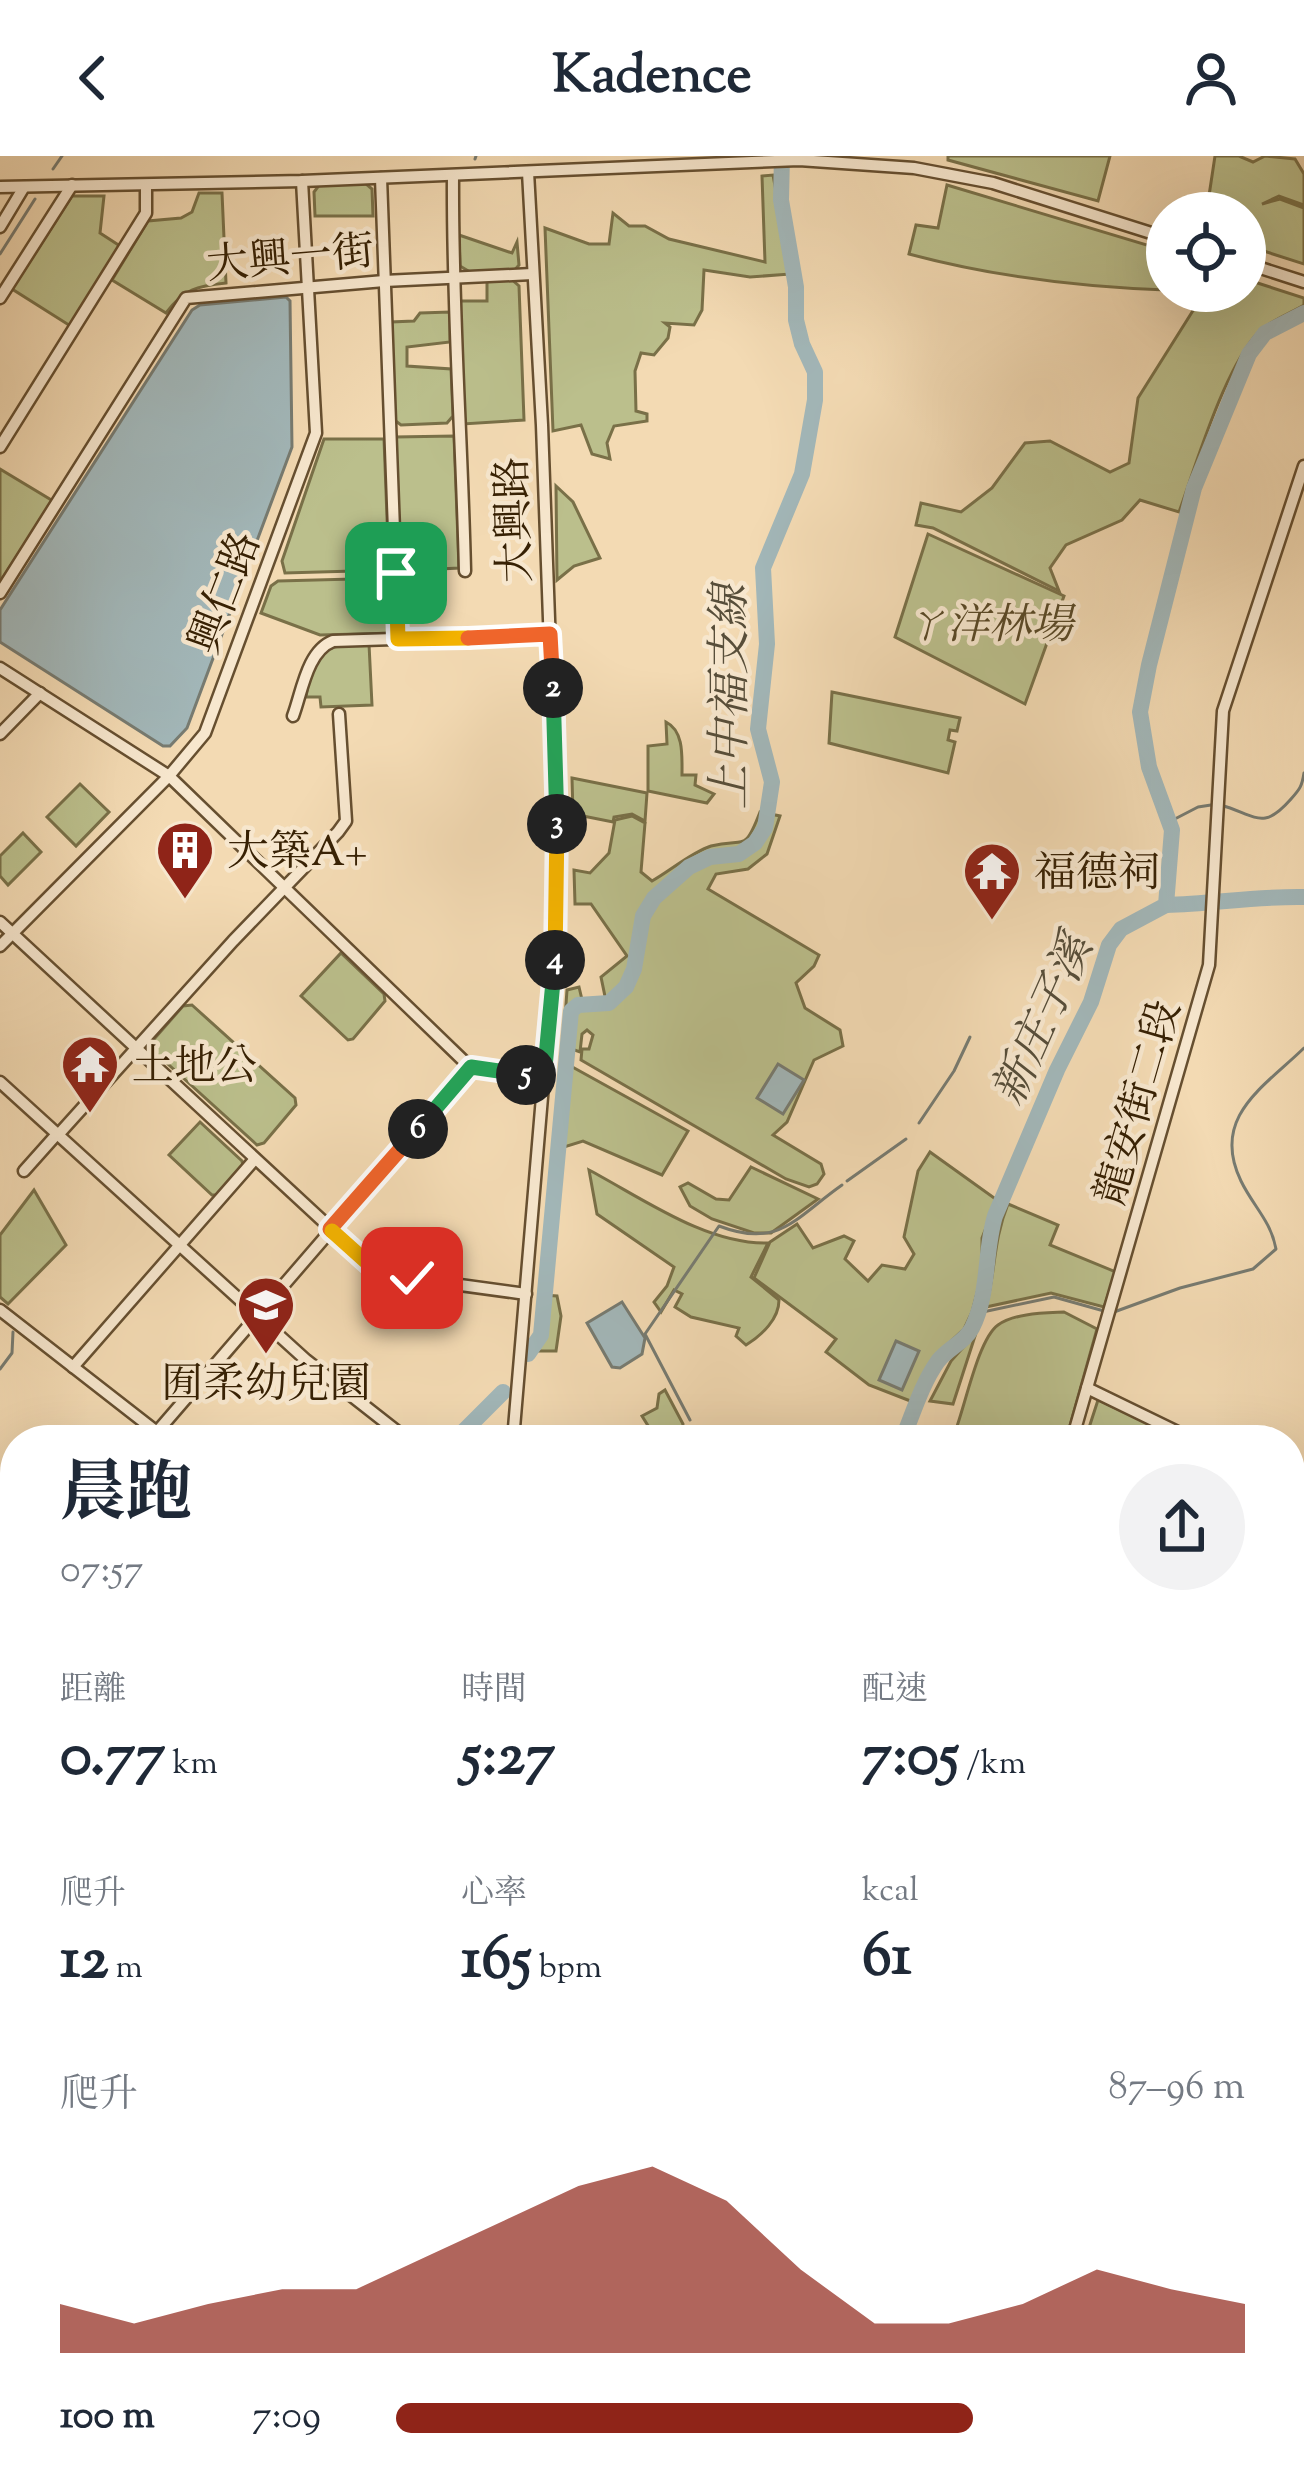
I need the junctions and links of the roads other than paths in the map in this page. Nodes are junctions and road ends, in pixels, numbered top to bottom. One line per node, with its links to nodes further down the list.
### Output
1 (528, 172): 2 (street); 10 (street); 12 (street, 大興路)
2 (453, 176): 3 (street); 13 (street)
3 (381, 178): 4 (street); 14 (street)
4 (302, 182): 6 (street); 16 (street, 興仁路)
5 (72, 185): 6 (street); 8 (street); 17 (street)
6 (146, 185): 18 (street)
7 (0, 187): 8 (street)
8 (27, 187): 9 (street)
9 (0, 227)
10 (1146, 231)
11 (1266, 270): 15 (street)
12 (532, 274): 13 (street, 大興一街); 22 (street, 大興路)
13 (452, 278): 14 (street, 大興一街); 20 (street)
14 (384, 280): 16 (street, 大興一街); 23 (street)
15 (1304, 282)
16 (307, 288): 21 (street, 大興一街); 29 (street, 興仁路)
17 (0, 298)
18 (0, 447)
19 (1304, 466): 47 (street, 龍安街二段)
20 (465, 571)
21 (0, 592)
22 (550, 634): 23 (street); 36 (street, 大興路)
23 (398, 639): 27 (street)
24 (0, 668): 25 (street)
25 (40, 693): 28 (street); 29 (street)
26 (340, 714): 30 (street)
27 (293, 716)
28 (0, 734)
29 (169, 776): 30 (street); 32 (street, 興仁路)
30 (284, 886): 34 (street); 35 (street)
31 (0, 922): 32 (street)
32 (12, 934): 33 (street, 興仁路); 34 (street)
33 (0, 946)
34 (135, 1048): 38 (street); 39 (street)
35 (471, 1067): 36 (street); 41 (street)
36 (544, 1078): 43 (street, 大興路)
37 (0, 1082): 38 (street)
38 (58, 1134): 40 (street); 42 (street)
39 (254, 1159): 41 (street); 42 (street)
40 (24, 1171)
41 (330, 1229): 43 (street); 45 (street)
42 (180, 1246): 45 (street); 46 (street)
43 (526, 1294): 51 (street, 大興路)
44 (0, 1310): 46 (street)
45 (256, 1315): 49 (street); 50 (street)
46 (73, 1367): 48 (street)
47 (1087, 1388): 52 (street); 53 (street)
48 (140, 1425)
49 (161, 1425)
50 (388, 1425)
51 (514, 1425)
52 (1076, 1425)
53 (1163, 1425)

